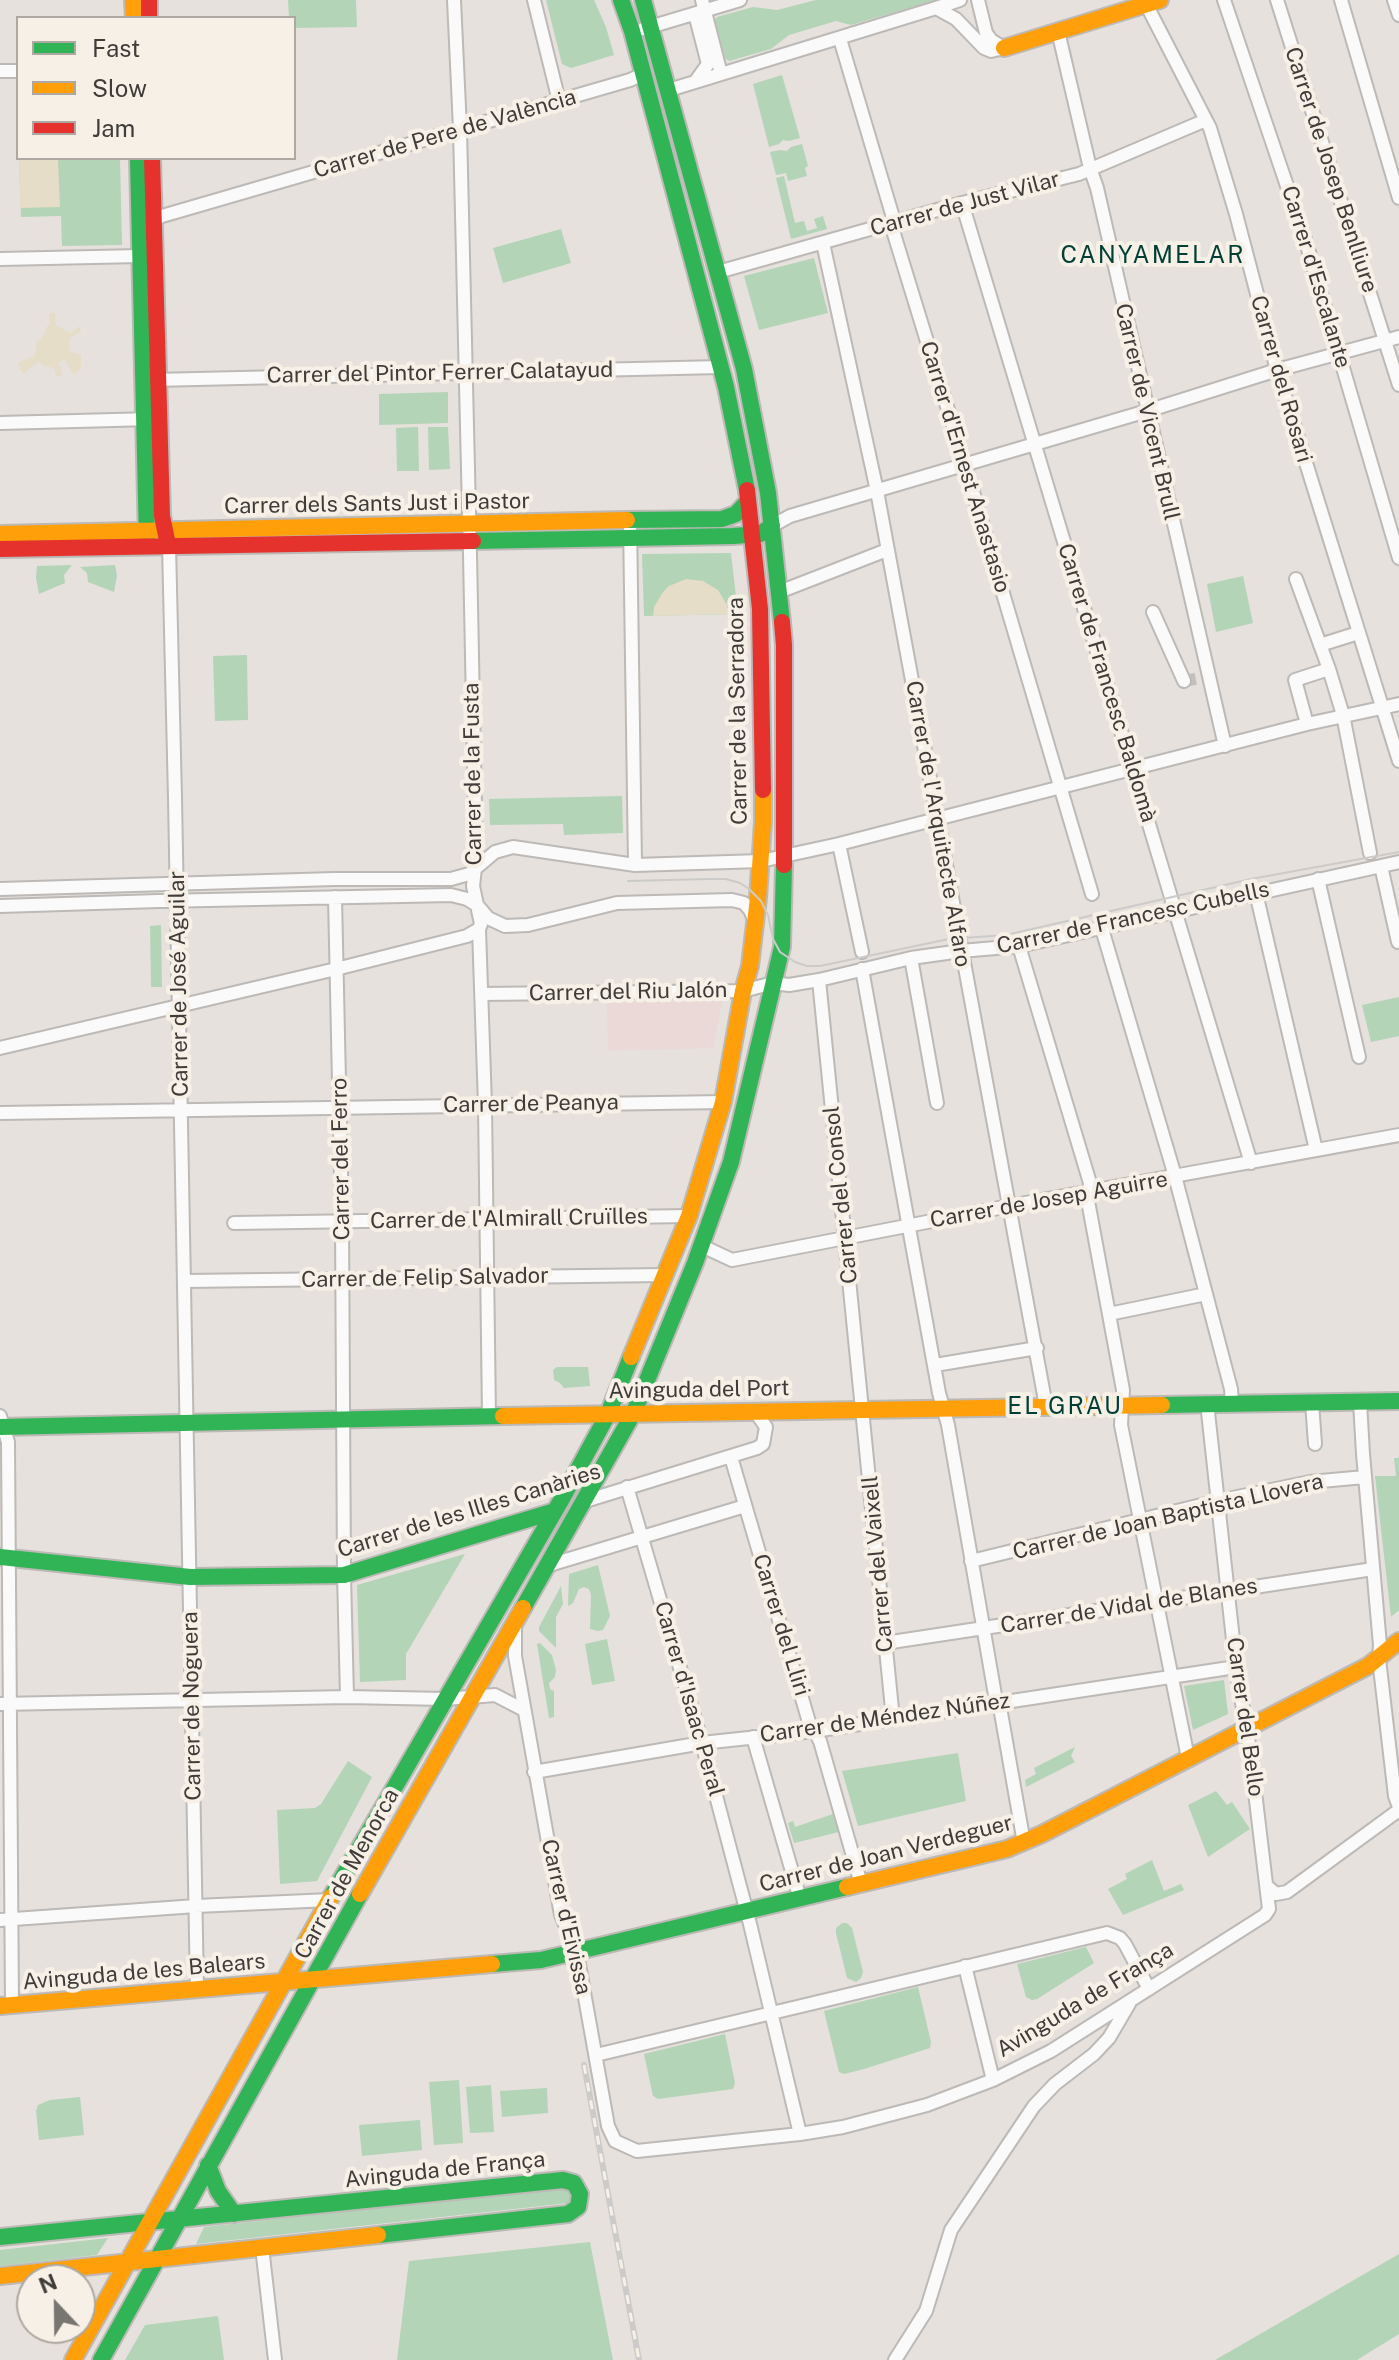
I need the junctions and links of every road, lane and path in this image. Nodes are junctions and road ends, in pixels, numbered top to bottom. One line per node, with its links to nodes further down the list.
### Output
1 (454, 0): 27 (street, Carrer de la Fusta)
2 (534, 0): 25 (street)
3 (621, 0): 17 (main road, Carrer de la Serradora)
4 (643, 0): 16 (main road, Carrer de la Serradora)
5 (740, 0): 13 (street)
6 (960, 0): 14 (street)
7 (978, 0): 20 (street)
8 (1224, 0): 43 (street, Carrer d'Escalante)
9 (1277, 0): 42 (street, Carrer de Josep Benlliure)
10 (1341, 0): 31 (street)
11 (1394, 0): 15 (street)
12 (1153, 2): 18 (main road); 26 (street, Carrer del Rosari)
13 (701, 8): 16 (street); 22 (street); 23 (street)
14 (936, 8): 19 (street); 20 (street)
15 (1399, 15)
16 (652, 26): 17 (street); 24 (main road, Carrer de la Serradora)
17 (632, 31): 21 (main road, Carrer de la Serradora)
18 (1058, 31): 20 (main road); 30 (street, Carrer de Vicent Brull)
19 (840, 39): 22 (street); 34 (street, Carrer d'Ernest Anastasio)
20 (1004, 48)
21 (643, 74): 25 (street, Carrer de Pere de València); 44 (main road, Carrer de la Serradora)
22 (721, 74): 23 (street)
23 (695, 82): 24 (street)
24 (669, 90): 40 (main road, Carrer de la Serradora)
25 (559, 101): 27 (street, Carrer de Pere de València)
26 (1206, 120): 30 (street, Carrer de Just Vilar); 45 (street, Carrer del Rosari)
27 (460, 129): 33 (street, Carrer de Pere de València); 46 (street, Carrer de la Fusta)
28 (138, 160): 35 (main road)
29 (152, 160): 33 (main road)
30 (1090, 168): 32 (street, Carrer de Just Vilar); 49 (street, Carrer de Vicent Brull)
31 (1399, 198)
32 (962, 203): 34 (street, Carrer de Just Vilar); 52 (street, Carrer de Francesc Baldomà)
33 (154, 218): 35 (street); 39 (main road)
34 (893, 223): 36 (street, Carrer de Just Vilar); 53 (street, Carrer d'Ernest Anastasio)
35 (140, 232): 37 (main road)
36 (823, 243): 40 (street, Carrer de Just Vilar); 54 (street, Carrer de l'Arquitecte Alfaro)
37 (141, 256): 38 (street); 39 (main road); 47 (main road)
38 (0, 259)
39 (155, 271): 47 (main road)
40 (718, 272): 56 (main road, Carrer de la Serradora)
41 (1399, 337): 42 (street)
42 (1385, 339): 43 (street); 48 (street, Carrer de Josep Benlliure)
43 (1340, 352): 45 (street); 65 (street, Carrer d'Escalante)
44 (721, 367): 46 (street, Carrer del Pintor Ferrer Calatayud); 55 (main road, Carrer de la Serradora)
45 (1277, 370): 49 (street); 69 (street, Carrer del Rosari)
46 (465, 372): 47 (street, Carrer del Pintor Ferrer Calatayud); 58 (street, Carrer de la Fusta)
47 (151, 380): 50 (main road)
48 (1399, 385)
49 (1147, 411): 52 (street); 77 (street, Carrer de Vicent Brull)
50 (152, 419): 51 (street); 61 (main road); 62 (main road)
51 (0, 423)
52 (1035, 445): 53 (street); 79 (street, Carrer de Francesc Baldomà)
53 (965, 465): 54 (street); 80 (street, Carrer d'Ernest Anastasio)
54 (877, 491): 56 (street); 64 (street, Carrer de l'Arquitecte Alfaro)
55 (748, 501): 57 (main road, Carrer dels Sants Just i Pastor); 60 (main road, Carrer de la Serradora)
56 (772, 526): 60 (main road); 67 (main road, Carrer de la Serradora)
57 (630, 529): 58 (main road, Carrer dels Sants Just i Pastor); 60 (main road, Carrer dels Sants Just i Pastor); 87 (street)
58 (469, 532): 62 (main road, Carrer dels Sants Just i Pastor); 89 (street, Carrer de la Fusta)
59 (0, 534): 61 (main road, Carrer dels Sants Just i Pastor)
60 (752, 535): 85 (main road, Carrer de la Serradora)
61 (147, 538): 62 (main road, Carrer dels Sants Just i Pastor); 63 (main road, Carrer dels Sants Just i Pastor)
62 (167, 538): 91 (street, Carrer de José Aguilar)
63 (0, 549)
64 (887, 550): 67 (street); 81 (street, Carrer de l'Arquitecte Alfaro)
65 (1399, 558)
66 (1296, 579): 70 (street)
67 (779, 592): 84 (main road, Carrer de la Serradora)
68 (1153, 612): 72 (street)
69 (1358, 633): 70 (street); 74 (street, Carrer del Rosari)
70 (1320, 645): 71 (street)
71 (1329, 669): 75 (street); 76 (street)
72 (1184, 681)
73 (1399, 704): 74 (street)
74 (1383, 708): 75 (street); 78 (street, Carrer del Rosari)
75 (1343, 715): 76 (street); 83 (street)
76 (1307, 724): 77 (street)
77 (1225, 746): 79 (street)
78 (1399, 761)
79 (1133, 769): 80 (street); 99 (street, Carrer de Francesc Baldomà)
80 (1060, 786): 81 (street); 94 (street, Carrer d'Ernest Anastasio)
81 (936, 818): 82 (street); 105 (street, Carrer de l'Arquitecte Alfaro)
82 (839, 844): 84 (street); 106 (street)
83 (1370, 853)
84 (784, 854): 85 (street); 111 (main road, Carrer de la Serradora)
85 (761, 861): 87 (street); 100 (main road, Carrer de la Serradora)
86 (1399, 862): 88 (street, Carrer de Francesc Cubells)
87 (635, 865): 89 (street)
88 (1381, 866): 90 (street, Carrer de Francesc Cubells); 103 (street)
89 (475, 869): 91 (street); 97 (street, Carrer de la Fusta)
90 (1318, 879): 93 (street, Carrer de Francesc Cubells); 116 (street)
91 (176, 885): 92 (street); 96 (street, Carrer de José Aguilar)
92 (0, 889)
93 (1256, 893): 99 (street, Carrer de Francesc Cubells); 124 (street)
94 (1092, 894)
95 (335, 897): 96 (street); 97 (street); 108 (street, Carrer del Ferro)
96 (177, 900): 98 (street); 114 (street, Carrer de José Aguilar)
97 (477, 905): 100 (street); 101 (street, Carrer de la Fusta)
98 (0, 906)
99 (1175, 911): 102 (street, Carrer de Francesc Cubells); 125 (street, Carrer de Francesc Baldomà)
100 (756, 925): 112 (main road, Carrer de la Serradora)
101 (479, 929): 108 (street); 113 (street, Carrer de la Fusta)
102 (1102, 929): 104 (street, Carrer de Francesc Cubells); 126 (street)
103 (1398, 942)
104 (1019, 946): 105 (street, Carrer de Francesc Cubells); 127 (street)
105 (961, 951): 107 (street, Carrer de Francesc Cubells); 128 (street, Carrer de l'Arquitecte Alfaro)
106 (862, 952)
107 (911, 958): 109 (street, Carrer de Francesc Cubells); 118 (street)
108 (336, 969): 114 (street); 120 (street, Carrer del Ferro)
109 (862, 969): 110 (street, Carrer de Francesc Cubells); 133 (street)
110 (819, 980): 111 (street, Carrer de Francesc Cubells); 134 (street, Carrer del Consol)
111 (773, 983): 112 (street, Carrer del Riu Jalón); 135 (main road, Carrer de la Serradora)
112 (743, 991): 113 (street, Carrer del Riu Jalón); 117 (main road, Carrer de la Serradora)
113 (482, 994): 119 (street, Carrer de la Fusta)
114 (179, 1007): 115 (street); 121 (street, Carrer de José Aguilar)
115 (0, 1048)
116 (1359, 1057)
117 (723, 1102): 119 (street, Carrer de Peanya); 129 (main road, Carrer de la Serradora)
118 (937, 1103)
119 (485, 1105): 120 (street, Carrer de Peanya); 130 (street, Carrer de la Fusta)
120 (340, 1106): 121 (street, Carrer de Peanya); 131 (street, Carrer del Ferro)
121 (181, 1111): 122 (street, Carrer de Peanya); 139 (street, Carrer de José Aguilar)
122 (0, 1113)
123 (1399, 1135): 124 (street, Carrer de Josep Aguirre)
124 (1316, 1150): 125 (street, Carrer de Josep Aguirre)
125 (1251, 1163): 126 (street, Carrer de Josep Aguirre)
126 (1175, 1176): 127 (street, Carrer de Josep Aguirre); 140 (street)
127 (1090, 1193): 128 (street, Carrer de Josep Aguirre); 141 (street)
128 (1009, 1206): 133 (street, Carrer de Josep Aguirre); 142 (street, Carrer de l'Arquitecte Alfaro)
129 (689, 1216): 130 (street, Carrer de l'Almirall Cruïlles); 136 (main road, Carrer de la Serradora)
130 (486, 1219): 131 (street, Carrer de l'Almirall Cruïlles); 137 (street, Carrer de la Fusta)
131 (342, 1221): 132 (street, Carrer de l'Almirall Cruïlles); 138 (street, Carrer del Ferro)
132 (234, 1223)
133 (909, 1225): 134 (street, Carrer de Josep Aguirre); 143 (street)
134 (846, 1239): 135 (street, Carrer de Josep Aguirre); 153 (street, Carrer del Consol)
135 (702, 1246): 154 (main road, Carrer de la Serradora)
136 (665, 1275): 137 (street, Carrer de Felip Salvador); 155 (main road, Carrer de la Serradora)
137 (487, 1276): 138 (street, Carrer de Felip Salvador); 156 (street, Carrer de la Fusta)
138 (342, 1280): 139 (street, Carrer de Felip Salvador); 157 (street, Carrer del Ferro)
139 (185, 1281): 158 (street, Carrer de José Aguilar)
140 (1206, 1294): 141 (street); 148 (street)
141 (1109, 1314): 149 (street)
142 (1037, 1348): 143 (street); 150 (street, Carrer de l'Arquitecte Alfaro)
143 (935, 1365): 151 (street)
144 (1399, 1401): 146 (main road, Avinguda del Port)
145 (1312, 1402): 146 (main road, Avinguda del Port); 148 (main road, Avinguda del Port); 160 (street)
146 (1360, 1402): 162 (street)
147 (1207, 1403): 148 (main road, Avinguda del Port); 149 (main road, Avinguda del Port); 165 (street, Carrer del Bello)
148 (1232, 1403)
149 (1123, 1405): 150 (main road, Avinguda del Port); 168 (street)
150 (1046, 1406): 151 (main road, Avinguda del Port)
151 (943, 1408): 153 (main road, Avinguda del Port); 171 (street)
152 (754, 1410): 153 (main road, Avinguda del Port); 154 (main road, Avinguda del Port); 161 (street, Carrer de les Illes Canàries)
153 (863, 1410): 181 (street, Carrer del Vaixell)
154 (634, 1412): 155 (main road, Avinguda del Port); 164 (main road, Carrer de Menorca)
155 (608, 1414): 156 (main road, Avinguda del Port); 167 (main road, Carrer de Menorca)
156 (489, 1417): 157 (main road, Avinguda del Port)
157 (343, 1420): 158 (main road, Avinguda del Port); 174 (street, Carrer del Ferro)
158 (188, 1422): 159 (main road, Avinguda del Port); 175 (street, Carrer de Noguera)
159 (1, 1423): 170 (street)
160 (1315, 1444)
161 (731, 1457): 163 (street, Carrer de les Illes Canàries); 166 (street, Carrer del Lliri)
162 (1365, 1477): 165 (street, Carrer de Joan Baptista Llovera); 173 (street)
163 (627, 1487): 164 (street, Carrer de les Illes Canàries); 169 (street, Carrer d'Isaac Peral)
164 (584, 1501): 167 (street, Carrer de les Illes Canàries); 172 (main road, Carrer de Menorca)
165 (1218, 1501): 168 (street, Carrer de Joan Baptista Llovera); 176 (street, Carrer del Bello)
166 (745, 1506): 169 (street); 194 (street, Carrer del Lliri)
167 (555, 1511): 174 (main road, Carrer de les Illes Canàries); 187 (main road, Carrer de Menorca)
168 (1141, 1521): 171 (street, Carrer de Joan Baptista Llovera); 177 (street)
169 (642, 1538): 172 (street); 196 (street, Carrer d'Isaac Peral)
170 (5, 1557): 175 (main road, Carrer de les Illes Canàries); 190 (street)
171 (971, 1561): 179 (street)
172 (546, 1566): 178 (main road, Carrer de Menorca)
173 (1373, 1569): 176 (street, Carrer de Vidal de Blanes); 182 (street)
174 (344, 1575): 175 (main road, Carrer de les Illes Canàries); 186 (street, Carrer del Ferro)
175 (190, 1577): 188 (street, Carrer de Noguera)
176 (1228, 1591): 177 (street, Carrer de Vidal de Blanes); 183 (street, Carrer del Bello)
177 (1157, 1603): 179 (street, Carrer de Vidal de Blanes); 184 (street)
178 (515, 1620): 185 (main road, Carrer de Menorca); 191 (street, Carrer d'Eivissa)
179 (983, 1629): 181 (street, Carrer de Vidal de Blanes); 189 (street)
180 (1399, 1641): 182 (main road, Carrer de Joan Verdeguer)
181 (885, 1643): 192 (street, Carrer del Vaixell)
182 (1379, 1659): 193 (main road, Carrer de Joan Verdeguer); 199 (street)
183 (1236, 1667): 184 (street, Carrer de Méndez Núñez); 193 (street, Carrer del Bello)
184 (1171, 1677): 189 (street, Carrer de Méndez Núñez); 197 (street)
185 (473, 1695): 187 (street); 191 (street); 210 (main road, Carrer de Menorca)
186 (347, 1697): 187 (street); 188 (street)
187 (445, 1699): 204 (main road, Carrer de Menorca)
188 (192, 1700): 190 (street); 205 (street, Carrer de Noguera)
189 (997, 1703): 192 (street, Carrer de Méndez Núñez); 200 (street)
190 (4, 1704): 207 (street)
191 (524, 1710): 198 (street, Carrer d'Eivissa)
192 (893, 1719): 194 (street, Carrer de Méndez Núñez)
193 (1246, 1728): 197 (main road, Carrer de Joan Verdeguer); 202 (street, Carrer del Bello)
194 (814, 1731): 195 (street, Carrer de Méndez Núñez); 201 (street, Carrer del Lliri)
195 (753, 1737): 196 (street, Carrer de Méndez Núñez); 203 (street)
196 (702, 1743): 198 (street, Carrer de Méndez Núñez); 206 (street, Carrer d'Isaac Peral)
197 (1188, 1758): 200 (main road, Carrer de Joan Verdeguer)
198 (534, 1772): 208 (street, Carrer d'Eivissa)
199 (1399, 1809): 202 (street)
200 (1024, 1843): 201 (main road, Carrer de Joan Verdeguer)
201 (861, 1884): 203 (main road, Carrer de Joan Verdeguer)
202 (1268, 1887): 213 (street, Avinguda de França)
203 (800, 1899): 206 (main road, Carrer de Joan Verdeguer)
204 (330, 1900): 205 (street); 211 (main road, Carrer de Menorca)
205 (196, 1906): 207 (street); 212 (street, Carrer de Noguera)
206 (747, 1912): 208 (main road, Carrer de Joan Verdeguer); 216 (street, Carrer d'Isaac Peral)
207 (5, 1920): 215 (street)
208 (577, 1953): 210 (main road, Avinguda de les Balears); 217 (street, Carrer d'Eivissa)
209 (965, 1966): 213 (street); 216 (street); 218 (street)
210 (312, 1981): 211 (main road, Avinguda de les Balears); 221 (main road, Carrer de Menorca)
211 (284, 1982): 212 (main road, Avinguda de les Balears); 224 (main road, Carrer de Menorca)
212 (197, 1989): 215 (main road, Avinguda de les Balears)
213 (1149, 1989): 214 (street, Avinguda de França)
214 (1130, 2002): 218 (street, Avinguda de França); 233 (street)
215 (6, 2005)
216 (772, 2013): 217 (street); 219 (street, Carrer d'Isaac Peral)
217 (596, 2055): 220 (street, Carrer d'Eivissa)
218 (993, 2080): 219 (street, Avinguda de França)
219 (800, 2134): 220 (street, Avinguda de França)
220 (637, 2151)
221 (208, 2165): 222 (main road); 223 (main road, Carrer de Menorca)
222 (234, 2214): 223 (main road, Avinguda de França); 226 (main road, Avinguda de França)
223 (177, 2220): 224 (main road, Avinguda de França); 227 (main road, Carrer de Menorca)
224 (150, 2221): 225 (main road, Avinguda de França); 228 (main road, Carrer de Menorca)
225 (0, 2237)
226 (262, 2247): 227 (main road, Avinguda de França); 232 (street)
227 (156, 2259): 228 (main road, Avinguda de França); 231 (main road, Carrer de Menorca)
228 (128, 2262): 229 (main road, Avinguda de França); 230 (main road, Carrer de Menorca)
229 (0, 2276)
230 (73, 2360)
231 (101, 2360)
232 (275, 2360)
233 (895, 2360)

